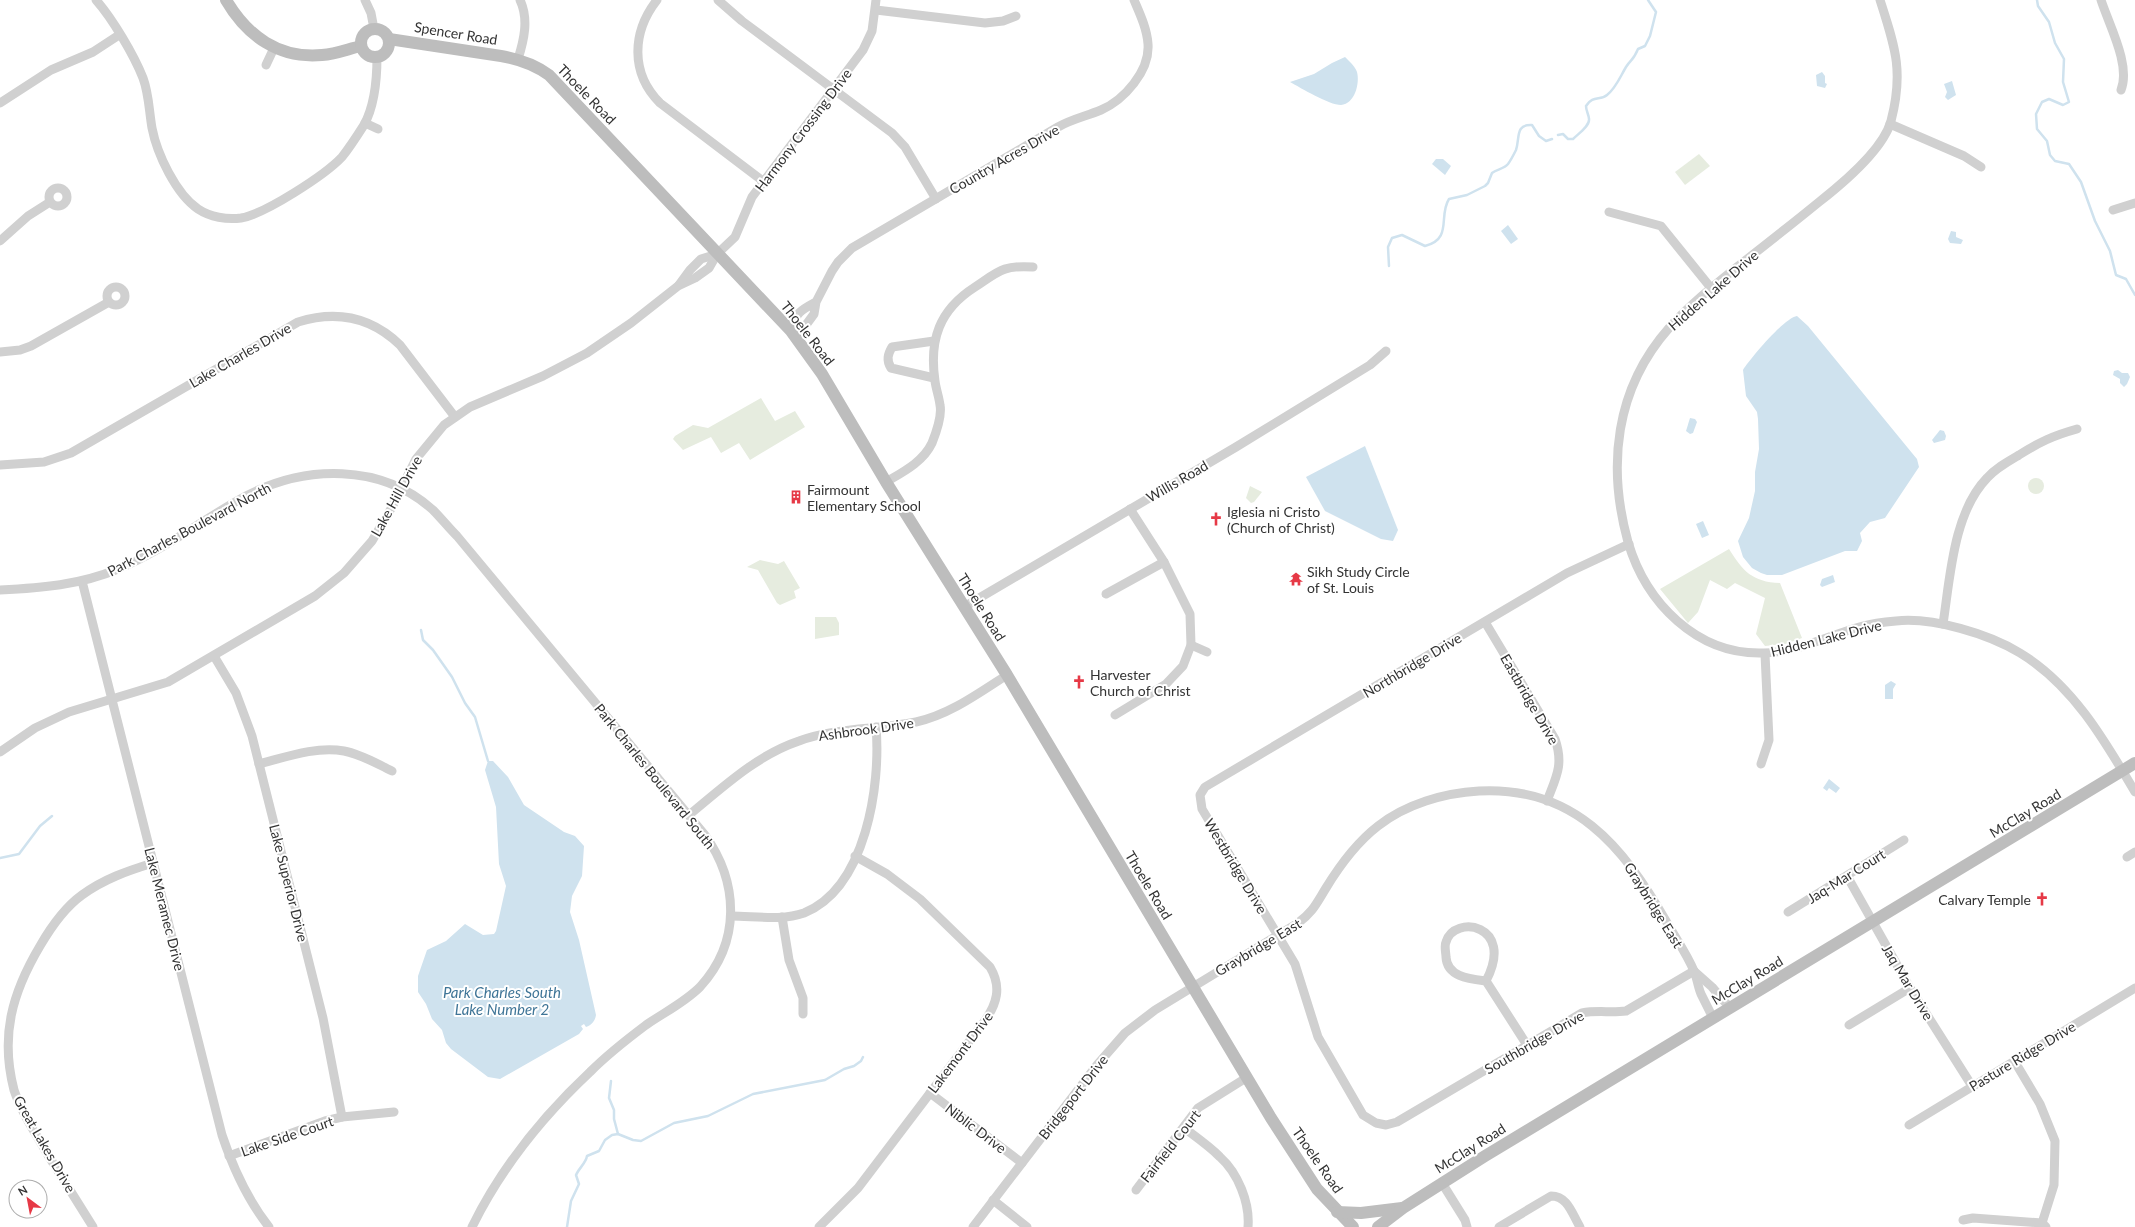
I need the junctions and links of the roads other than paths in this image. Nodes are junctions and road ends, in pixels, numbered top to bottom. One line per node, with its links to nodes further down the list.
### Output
1 (96, 0): 14 (street)
2 (226, 0): 17 (main road)
3 (365, 0): 13 (street)
4 (520, 0): 19 (street)
5 (656, 0): 28 (street)
6 (718, 0): 21 (street)
7 (876, 0): 11 (street, Harmony Crossing Drive)
8 (1134, 0): 29 (street, Country Acres Drive)
9 (1880, 0): 25 (street, Hidden Lake Drive)
10 (2101, 0): 22 (street)
11 (876, 10): 12 (street); 21 (street, Harmony Crossing Drive)
12 (1016, 16)
13 (374, 29): 15 (main road); 16 (main road)
14 (119, 35): 23 (street); 24 (street)
15 (389, 40): 18 (main road); 19 (main road, Spencer Road)
16 (361, 46): 17 (main road); 18 (main road)
17 (274, 48): 20 (street)
18 (377, 57): 24 (street)
19 (518, 59): 35 (main road, Thoele Road)
20 (266, 65)
21 (834, 90): 28 (street, Harmony Crossing Drive); 29 (street)
22 (2121, 90)
23 (0, 103)
24 (365, 123): 26 (street)
25 (1890, 124): 27 (street); 37 (street, Hidden Lake Drive)
26 (378, 129)
27 (1981, 166)
28 (764, 182): 35 (street, Harmony Crossing Drive)
29 (936, 199): 39 (street, Country Acres Drive)
30 (50, 202): 34 (street)
31 (2135, 203): 32 (street)
32 (2113, 210)
33 (1609, 212): 37 (street)
34 (0, 241)
35 (717, 254): 40 (main road, Thoele Road); 45 (street, Lake Hill Drive)
36 (1033, 267): 41 (street)
37 (1712, 288): 51 (street, Hidden Lake Drive)
38 (109, 302): 43 (street)
39 (816, 302): 40 (street, Country Acres Drive); 40 (street, Country Acres Drive)
40 (791, 331): 48 (main road, Thoele Road)
41 (934, 341): 44 (street); 44 (street)
42 (1386, 351): 50 (street, Willis Road)
43 (0, 352)
44 (934, 378): 48 (street)
45 (455, 417): 47 (street, Lake Charles Drive); 49 (street, Lake Hill Drive)
46 (2076, 429): 58 (street)
47 (0, 465)
48 (886, 482): 56 (main road, Thoele Road)
49 (400, 488): 53 (street, Park Charles Boulevard North); 62 (street, Lake Hill Drive); 76 (street, Park Charles Boulevard South)
50 (1130, 509): 52 (street); 56 (street, Willis Road)
51 (1629, 544): 57 (street, Northbridge Drive); 61 (street, Hidden Lake Drive)
52 (1164, 562): 55 (street); 59 (street)
53 (82, 581): 54 (street, Park Charles Boulevard North); 64 (street, Lake Meramec Drive)
54 (0, 590)
55 (1106, 594)
56 (964, 606): 63 (main road, Thoele Road)
57 (1485, 622): 74 (street, Northbridge Drive); 75 (street, Eastbridge Drive)
58 (1943, 624): 61 (street, Hidden Lake Drive); 72 (street, Hidden Lake Drive)
59 (1191, 646): 60 (street); 65 (street)
60 (1207, 652)
61 (1765, 654): 70 (street)
62 (214, 656): 64 (street, Lake Hill Drive); 69 (street, Lake Superior Drive)
63 (1007, 675): 66 (street, Ashbrook Drive); 88 (main road, Thoele Road)
64 (112, 699): 67 (street, Lake Hill Drive); 79 (street, Lake Meramec Drive)
65 (1115, 715)
66 (876, 727): 76 (street, Ashbrook Drive); 78 (street)
67 (0, 752)
68 (2135, 763): 72 (main road, McClay Road)
69 (259, 764): 71 (street); 101 (street, Lake Superior Drive)
70 (1761, 764)
71 (392, 771)
72 (2122, 771): 73 (street, Hidden Lake Drive); 84 (main road, McClay Road)
73 (2135, 792)
74 (1200, 795): 85 (street, Westbridge Drive)
75 (1546, 801): 85 (street, Graybridge East); 86 (street, Graybridge East)
76 (689, 815): 82 (street, Park Charles Boulevard South)
77 (1904, 840): 80 (street, Jaq-Mar Court)
78 (855, 856): 83 (street); 99 (street, Lakemont Drive)
79 (153, 863): 105 (street, Lake Meramec Drive); 116 (street, Great Lakes Drive)
80 (1847, 876): 81 (street, Jaq-Mar Court); 84 (street, Jaq Mar Drive)
81 (1788, 912)
82 (731, 916): 83 (street); 118 (street, Park Charles Boulevard South)
83 (782, 917): 92 (street)
84 (1872, 922): 89 (street, Jaq Mar Drive); 91 (main road, McClay Road)
85 (1278, 935): 88 (street, Graybridge East); 102 (street, Westbridge Drive)
86 (1694, 971): 91 (street, Graybridge East); 93 (street, Graybridge East); 95 (street, Southbridge Drive)
87 (1486, 981): 87 (street); 95 (street)
88 (1192, 987): 97 (main road, Thoele Road); 106 (street, Bridgeport Drive)
89 (1910, 988): 94 (street); 98 (street, Jaq Mar Drive)
90 (2135, 988): 96 (street, Pasture Ridge Drive)
91 (1730, 1008): 93 (main road, McClay Road)
92 (803, 1014)
93 (1713, 1018): 107 (main road, McClay Road)
94 (1849, 1024)
95 (1527, 1045): 102 (street, Southbridge Drive)
96 (2014, 1062): 98 (street, Pasture Ridge Drive); 115 (street)
97 (1246, 1078): 104 (street, Fairfield Court); 113 (main road, Thoele Road)
98 (1972, 1086): 103 (street, Pasture Ridge Drive)
99 (930, 1093): 106 (street, Niblic Drive); 119 (street, Lakemont Drive)
100 (394, 1112): 101 (street, Lake Side Court)
101 (342, 1117): 105 (street, Lake Side Court)
102 (1376, 1123)
103 (1909, 1125)
104 (1184, 1128): 109 (street, Fairfield Court); 122 (street)
105 (229, 1156): 117 (street, Lake Meramec Drive)
106 (1022, 1163): 111 (street, Bridgeport Drive)
107 (1442, 1183): 112 (main road, McClay Road); 126 (street)
108 (1562, 1186): 110 (street)
109 (1136, 1190)
110 (1559, 1196): 127 (street); 128 (street)
111 (993, 1200): 120 (street, Bridgeport Drive); 121 (street)
112 (1403, 1208): 113 (main road); 125 (main road, McClay Road)
113 (1337, 1212): 123 (main road); 124 (main road, Thoele Road)
114 (1963, 1220): 115 (street)
115 (2044, 1225)
116 (93, 1227)
117 (269, 1227)
118 (472, 1227)
119 (819, 1227)
120 (973, 1227)
121 (1027, 1227)
122 (1248, 1227)
123 (1340, 1227)
124 (1353, 1227)
125 (1378, 1227)
126 (1467, 1227)
127 (1499, 1227)
128 (1580, 1227)

